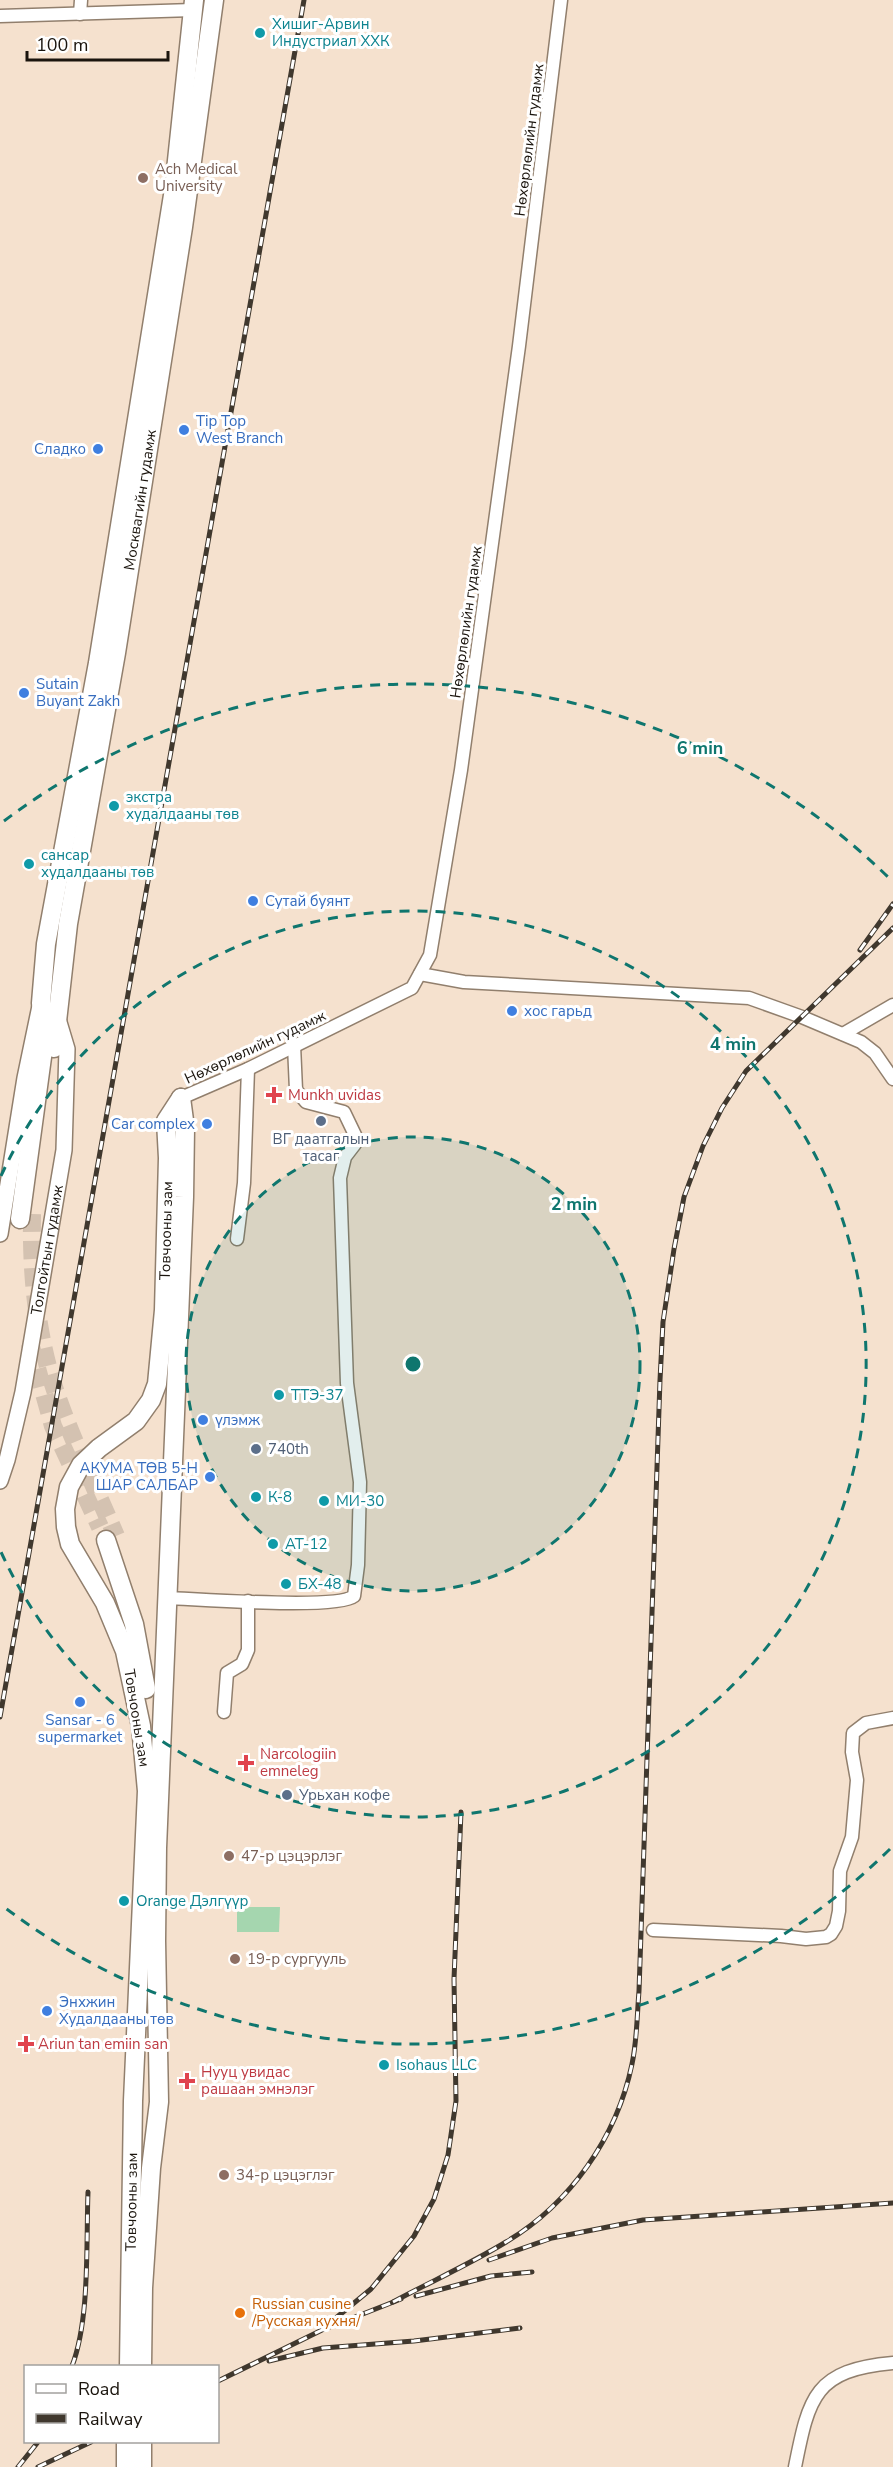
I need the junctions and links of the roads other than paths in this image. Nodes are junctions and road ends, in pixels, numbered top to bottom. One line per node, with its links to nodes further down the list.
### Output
1 (81, 0): 5 (street)
2 (561, 0): 7 (street, Нөхөрлөлийн гудамж)
3 (194, 5): 5 (street); 8 (highway, Москвагийн гудамж)
4 (213, 5): 10 (highway, Москвагийн гудамж)
5 (80, 14): 6 (street)
6 (0, 16)
7 (420, 974): 11 (street); 12 (street, Нөхөрлөлийн гудамж)
8 (41, 1004): 10 (highway, Москвагийн гудамж); 16 (main road)
9 (893, 1005): 11 (street)
10 (58, 1019): 18 (main road, Толгойтын гудамж)
11 (843, 1034): 14 (street)
12 (294, 1045): 13 (street, Нөхөрлөлийн гудамж); 21 (street)
13 (248, 1069): 15 (street, Нөхөрлөлийн гудамж); 17 (street)
14 (893, 1078)
15 (181, 1098): 20 (highway, Товчооны зам); 25 (highway, Товчооны зам)
16 (0, 1234)
17 (237, 1239)
18 (4, 1463): 19 (main road, Толгойтын гудамж)
19 (0, 1481)
20 (168, 1598): 21 (street); 22 (highway, Товчооны зам)
21 (248, 1601): 23 (street)
22 (164, 1709): 25 (highway); 29 (highway, Товчооны зам)
23 (224, 1712)
24 (893, 1718): 26 (street)
25 (141, 1726): 28 (highway, Товчооны зам)
26 (653, 1930)
27 (893, 2362): 34 (street)
28 (129, 2365)
29 (142, 2365)
30 (126, 2443): 32 (highway)
31 (142, 2443): 33 (highway)
32 (126, 2467)
33 (142, 2467)
34 (795, 2467)

